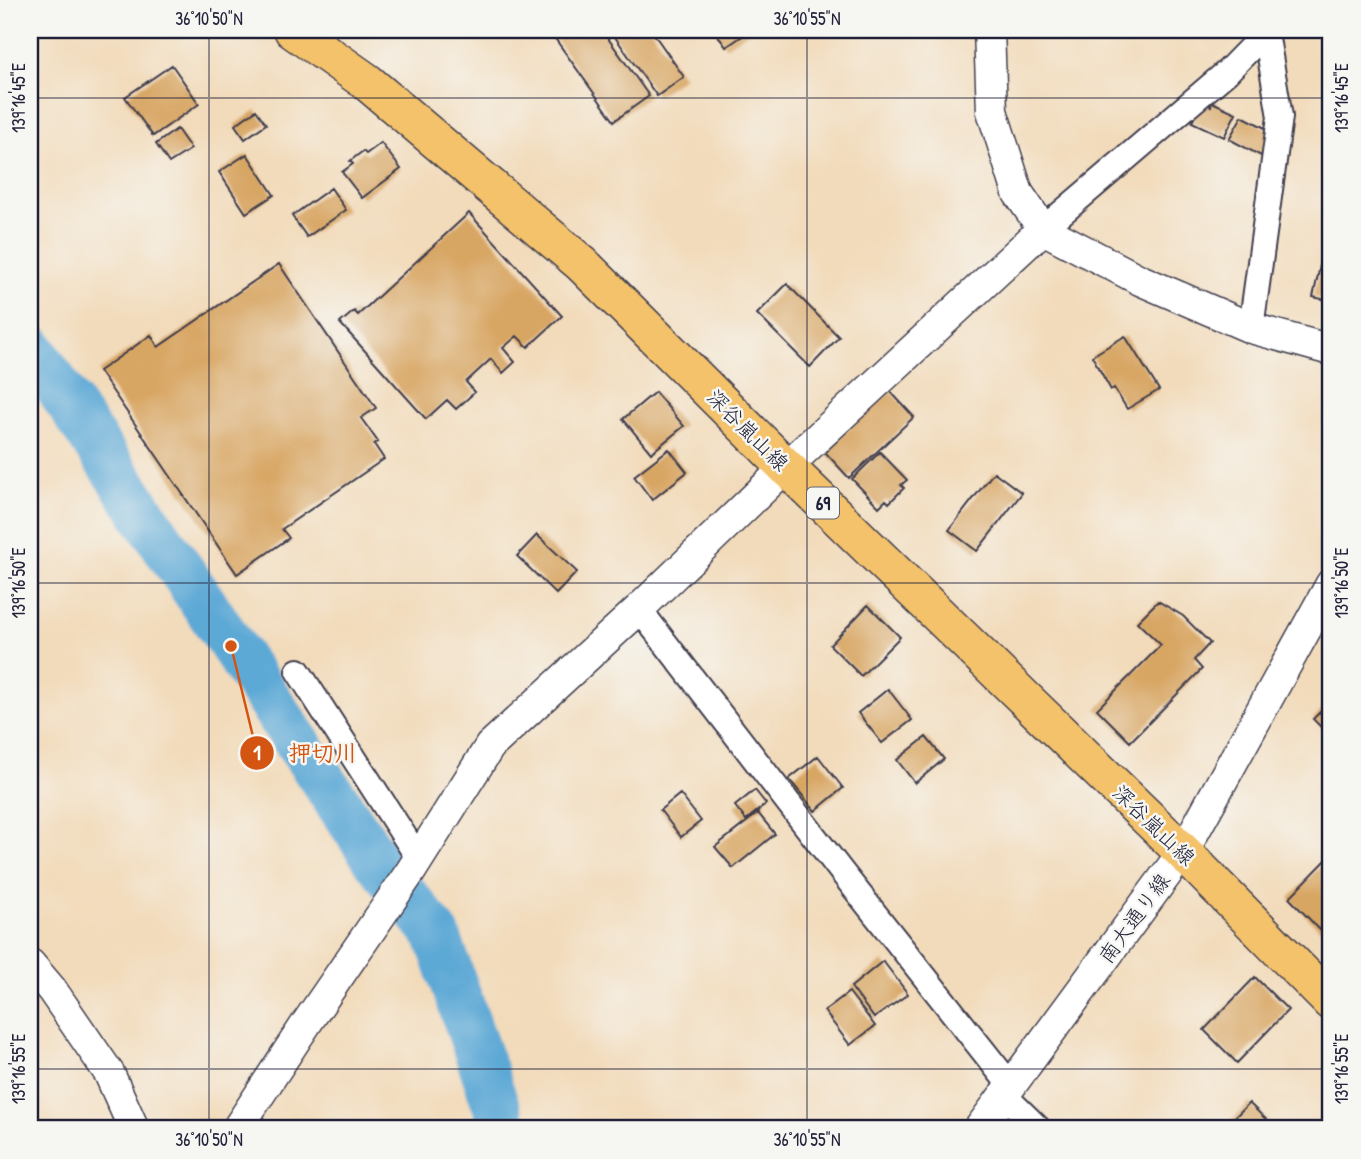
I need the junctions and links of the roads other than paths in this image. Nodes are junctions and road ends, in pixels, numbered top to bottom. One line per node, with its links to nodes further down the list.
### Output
1 (293, 30): 7 (main road, 深谷嵐山線 / 69)
2 (989, 30): 4 (street)
3 (1267, 31): 4 (street); 5 (street)
4 (1043, 229): 5 (street); 7 (street)
5 (1251, 328): 6 (street)
6 (1331, 350)
7 (786, 467): 9 (street); 11 (main road, 深谷嵐山線 / 69)
8 (1328, 597): 11 (street, 南大通り線)
9 (639, 609): 12 (street); 15 (street)
10 (298, 671): 12 (street)
11 (1183, 852): 14 (main road, 深谷嵐山線 / 69); 15 (street, 南大通り線)
12 (415, 865): 17 (street)
13 (30, 964): 16 (street)
14 (1331, 1002)
15 (1008, 1091): 18 (street, 南大通り線); 19 (street)
16 (134, 1129)
17 (237, 1129)
18 (979, 1129)
19 (1039, 1129)

